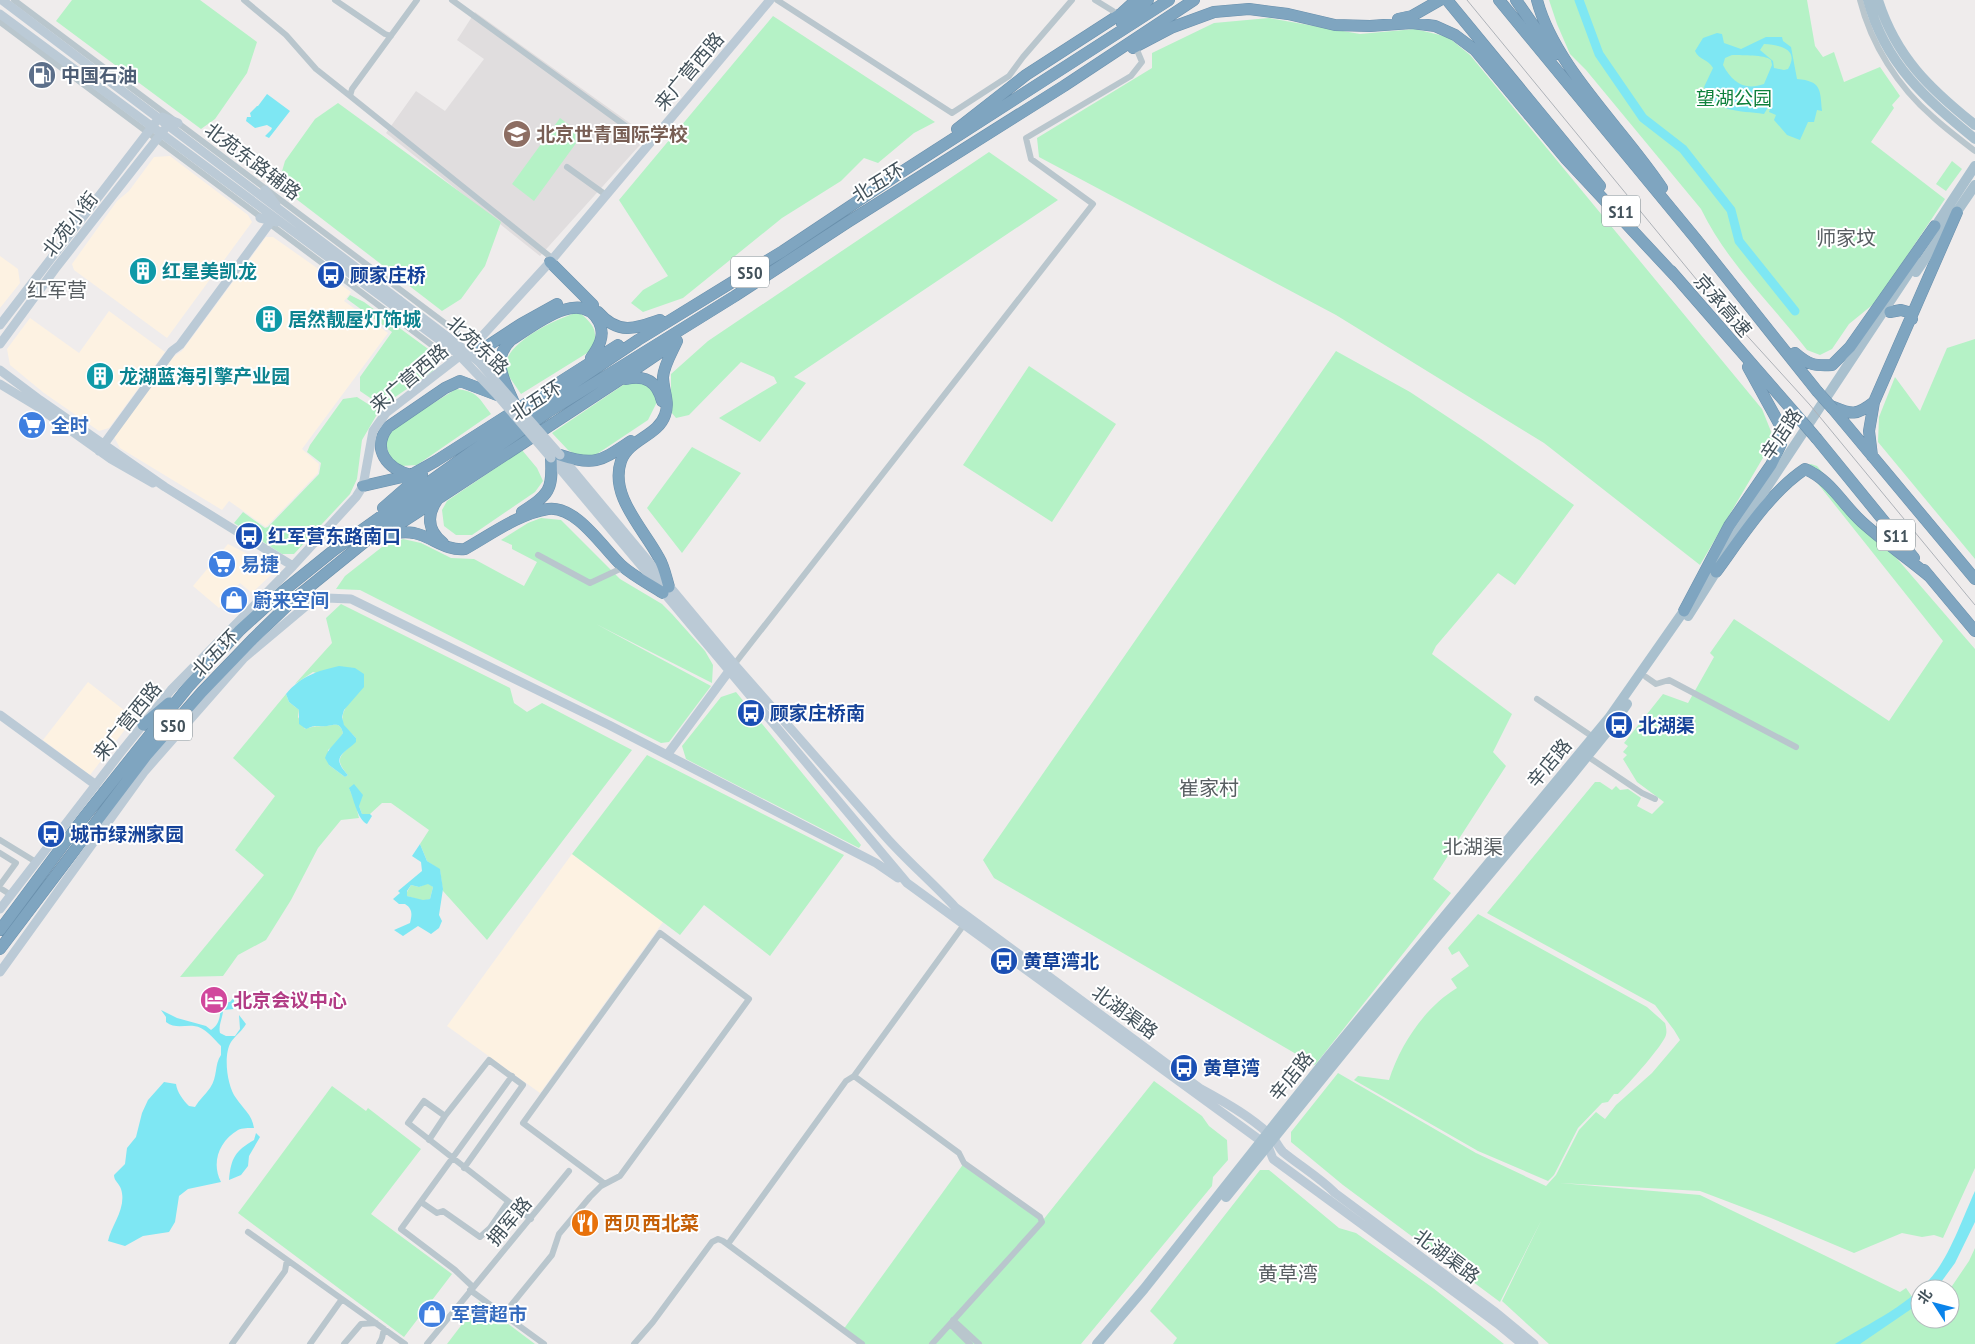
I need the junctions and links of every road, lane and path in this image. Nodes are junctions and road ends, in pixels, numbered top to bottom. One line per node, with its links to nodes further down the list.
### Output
1 (2, 0): 32 (main road, 北苑东路)
2 (14, 0): 33 (street, 北苑东路辅路)
3 (244, 0): 30 (street)
4 (335, 0): 26 (street)
5 (417, 0): 26 (street)
6 (452, 0): 39 (street)
7 (770, 0): 39 (main road, 来广营西路)
8 (777, 0): 9 (street)
9 (1072, 0)
10 (1095, 0): 22 (street)
11 (1136, 0): 43 (highway)
12 (1148, 0): 28 (highway)
13 (1170, 0): 28 (highway, 北五环 / S50)
14 (1194, 0): 29 (highway, 北五环 / S50)
15 (1499, 0): 53 (highway, 京承高速 / S11)
16 (1516, 0): 31 (highway)
17 (1537, 0): 31 (highway)
18 (1860, 0): 40 (street)
19 (1868, 0): 38 (main road)
20 (1878, 0): 35 (main road)
21 (1446, 2): 25 (highway); 55 (highway, 京承高速 / S11)
22 (1112, 11)
23 (0, 14): 36 (main road, 北苑东路)
24 (0, 22): 36 (street)
25 (1370, 26): 29 (highway); 55 (highway)
26 (391, 36): 30 (street)
27 (1136, 50): 97 (street)
28 (1081, 58): 43 (highway, 北五环 / S50)
29 (1064, 86): 57 (highway, 北五环 / S50)
30 (350, 96): 54 (street)
31 (1592, 97): 53 (highway)
32 (156, 117): 33 (main road); 34 (main road, 北苑东路); 36 (main road, 北苑小街)
33 (178, 123): 45 (street, 北苑东路辅路)
34 (167, 125): 37 (main road, 北苑小街); 48 (main road, 北苑东路)
35 (1975, 125)
36 (150, 130): 37 (main road, 北苑东路); 63 (main road, 北苑小街)
37 (159, 136): 49 (street); 50 (main road, 北苑东路); 66 (main road, 北苑小街)
38 (1975, 139)
39 (649, 144): 46 (main road, 来广营西路)
40 (1975, 151)
41 (1975, 166): 52 (main road, 辛店路)
42 (567, 167): 46 (street)
43 (900, 173): 56 (highway, 北五环 / S50)
44 (1975, 185): 47 (main road, 辛店路)
45 (266, 190): 48 (main road); 67 (street, 北苑东路辅路)
46 (606, 195): 54 (main road, 来广营西路)
47 (1957, 212): 60 (main road, 辛店路); 61 (highway)
48 (282, 213): 58 (main road, 北苑东路)
49 (260, 218): 50 (main road); 51 (street)
50 (282, 223): 58 (main road, 北苑东路)
51 (268, 224): 69 (street); 78 (main road)
52 (1935, 226): 64 (highway); 95 (main road, 辛店路)
53 (1696, 239): 64 (highway, 京承高速 / S11)
54 (552, 260): 59 (highway); 67 (main road, 来广营西路)
55 (1675, 276): 68 (highway, 京承高速 / S11)
56 (721, 290): 62 (highway); 87 (highway, 北五环 / S50)
57 (735, 296): 65 (highway); 86 (highway, 北五环 / S50)
58 (396, 303): 74 (main road, 北苑东路, bridge); 76 (main road, 北苑东路, bridge)
59 (592, 306): 62 (highway); 67 (highway)
60 (1890, 312): 61 (highway); 91 (main road, 辛店路)
61 (1912, 319): 75 (highway)
62 (660, 320): 70 (highway)
63 (0, 325)
64 (1775, 336): 77 (highway, 京承高速 / S11, bridge)
65 (677, 341): 72 (highway); 94 (highway)
66 (0, 344)
67 (474, 345): 69 (main road, 来广营西路)
68 (1739, 350): 92 (highway, 京承高速 / S11, bridge); 95 (highway)
69 (453, 362): 83 (main road, 来广营西路)
70 (586, 364): 76 (highway); 81 (highway)
71 (0, 370): 78 (main road)
72 (621, 379): 80 (highway); 84 (highway)
73 (0, 384): 78 (main road)
74 (497, 395): 80 (main road, 北苑东路, bridge); 82 (highway)
75 (1874, 402): 77 (highway); 79 (highway)
76 (515, 404): 80 (main road, 北苑东路, bridge)
77 (1831, 407): 79 (highway, 京承高速 / S11)
78 (102, 447): 89 (main road)
79 (1872, 456): 93 (highway, 京承高速 / S11)
80 (556, 457): 84 (highway); 94 (main road, 北苑东路)
81 (436, 461): 82 (highway); 87 (highway)
82 (410, 475): 83 (highway)
83 (363, 486): 89 (main road, 来广营西路)
84 (438, 499): 85 (highway)
85 (383, 535): 86 (highway); 94 (highway)
86 (363, 543): 119 (highway, 北五环 / S50)
87 (334, 550): 99 (highway, 北五环 / S50)
88 (538, 555): 90 (street)
89 (292, 566): 102 (main road, 来广营西路)
90 (620, 569)
91 (1719, 571): 92 (highway); 98 (main road, 辛店路)
92 (1929, 576): 96 (highway, 京承高速 / S11)
93 (1975, 580)
94 (666, 590): 97 (main road, 北苑东路)
95 (1684, 611): 103 (main road, 辛店路)
96 (1975, 631)
97 (732, 668): 105 (main road); 113 (main road, 北湖渠路); 127 (main road, 北湖渠路)
98 (1646, 677): 104 (street); 106 (main road, 辛店路)
99 (188, 687): 102 (highway); 118 (highway, 北五环 / S50)
100 (1537, 699): 103 (street)
101 (0, 715): 107 (main road)
102 (143, 725): 107 (main road, 来广营西路)
103 (1593, 737): 109 (main road, 辛店路)
104 (1796, 747)
105 (667, 755): 113 (main road); 122 (main road)
106 (1587, 756): 108 (street); 109 (main road, 辛店路)
107 (96, 785): 112 (main road, 来广营西路)
108 (1655, 798)
109 (1543, 804): 127 (main road, 辛店路)
110 (0, 840): 112 (street)
111 (0, 853): 114 (street)
112 (36, 862): 115 (main road, 来广营西路)
113 (907, 883): 117 (main road, 北湖渠路)
114 (0, 886): 115 (street)
115 (11, 895): 116 (main road, 来广营西路)
116 (0, 909)
117 (963, 926): 124 (street); 127 (main road, 北湖渠路)
118 (0, 930)
119 (12, 934): 120 (highway, 北五环 / S50); 121 (highway)
120 (0, 949)
121 (0, 953)
122 (0, 972)
123 (512, 1076): 125 (street); 128 (street); 129 (street)
124 (854, 1076): 136 (street); 141 (street)
125 (445, 1116): 126 (street); 126 (street)
126 (429, 1140): 128 (street)
127 (1267, 1140): 156 (main road, 辛店路); 157 (main road, 辛店路); 158 (main road, 北湖渠路); 159 (main road, 北湖渠路)
128 (452, 1158): 129 (street); 132 (street)
129 (464, 1168): 133 (street)
130 (570, 1171): 134 (street, 拥军路)
131 (605, 1184): 131 (street); 140 (street)
132 (421, 1202): 133 (street); 138 (street)
133 (508, 1202): 134 (street)
134 (531, 1219): 138 (street, 拥军路)
135 (248, 1232): 137 (street)
136 (728, 1244): 151 (street); 152 (street)
137 (287, 1260): 139 (street); 144 (street)
138 (471, 1288): 140 (street); 149 (street, 拥军路)
139 (342, 1299): 142 (street); 145 (street)
140 (504, 1314): 150 (street)
141 (952, 1322): 153 (street); 154 (street); 155 (street)
142 (376, 1323): 143 (street); 146 (street)
143 (384, 1329): 147 (street); 148 (street)
144 (232, 1344)
145 (310, 1344)
146 (344, 1344)
147 (379, 1344)
148 (405, 1344)
149 (427, 1344)
150 (544, 1344)
151 (634, 1344)
152 (862, 1344)
153 (932, 1344)
154 (970, 1344)
155 (979, 1344)
156 (1097, 1344)
157 (1105, 1344)
158 (1522, 1344)
159 (1534, 1344)

